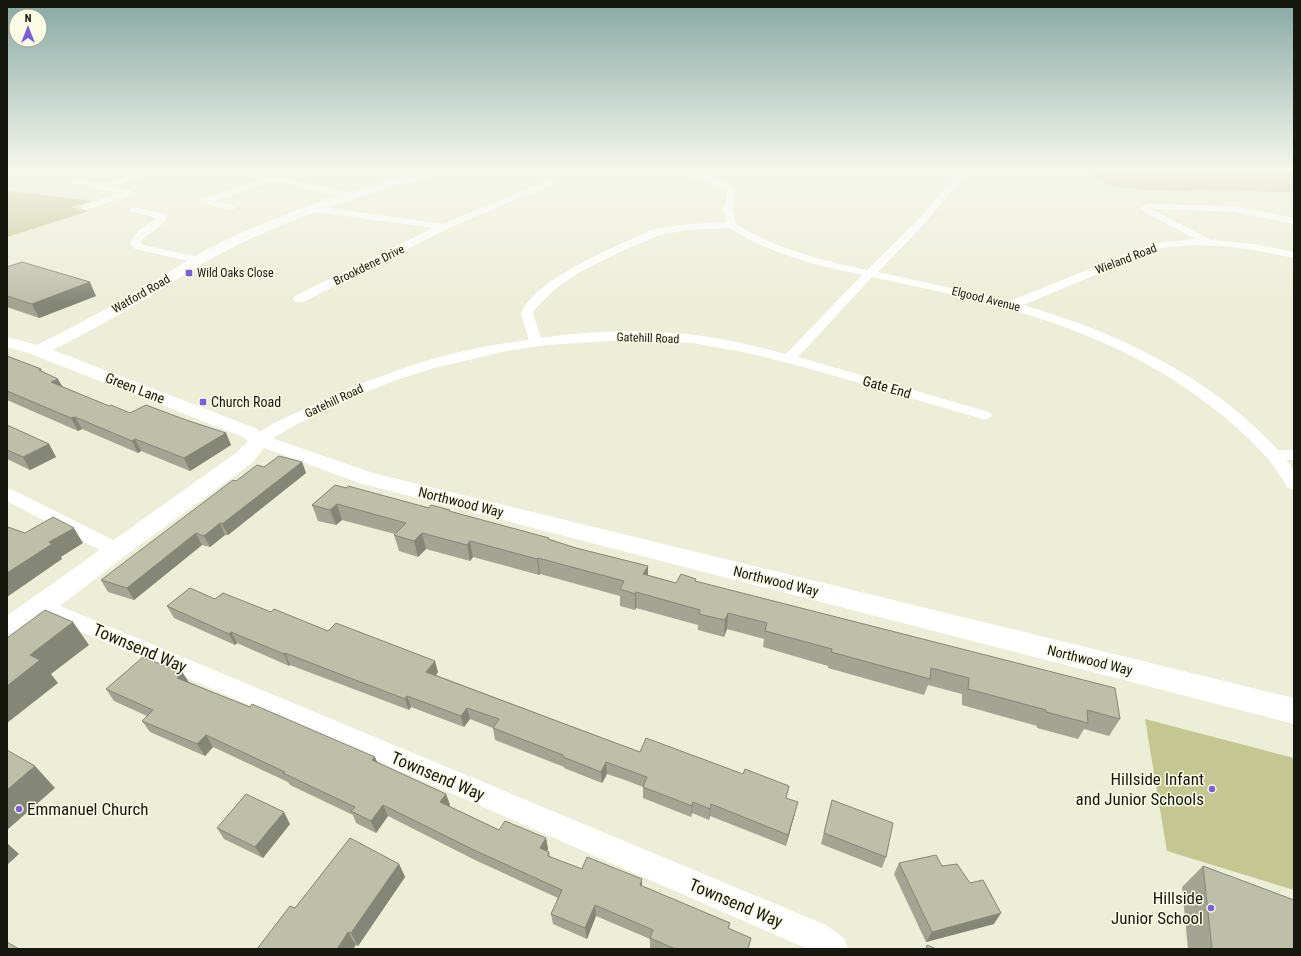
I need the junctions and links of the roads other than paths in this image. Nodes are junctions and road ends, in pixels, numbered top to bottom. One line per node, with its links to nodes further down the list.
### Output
1 (151, 214): 14 (street)
2 (296, 214): 14 (main road, Watford Road)
3 (347, 214): 11 (street)
4 (477, 214): 11 (street, Brookdene Drive)
5 (729, 214): 10 (street)
6 (928, 214): 15 (street)
7 (1153, 214): 12 (street)
8 (1258, 214): 9 (street)
9 (1294, 221)
10 (731, 225): 15 (street, Elgood Avenue); 19 (street)
11 (444, 228): 16 (street, Brookdene Drive)
12 (1211, 243): 13 (street, Wieland Road); 17 (street, Wieland Road)
13 (1294, 255)
14 (198, 260): 20 (main road, Watford Road)
15 (870, 273): 17 (street, Elgood Avenue); 21 (street)
16 (299, 300)
17 (1011, 305): 24 (street, Elgood Avenue)
18 (7, 342): 20 (main road, Green Lane)
19 (536, 342): 21 (street, Gatehill Road); 23 (street, Gatehill Road)
20 (39, 351): 23 (main road, Green Lane)
21 (790, 358): 22 (street, Gate End)
22 (984, 415)
23 (260, 440): 28 (main road); 31 (street, Northwood Way)
24 (1274, 455): 25 (street); 26 (street, Elgood Avenue)
25 (1294, 455)
26 (1294, 484)
27 (7, 494): 28 (street)
28 (116, 550): 29 (main road)
29 (41, 606): 30 (main road); 32 (street, Townsend Way)
30 (7, 631)
31 (1294, 711)
32 (833, 949)

